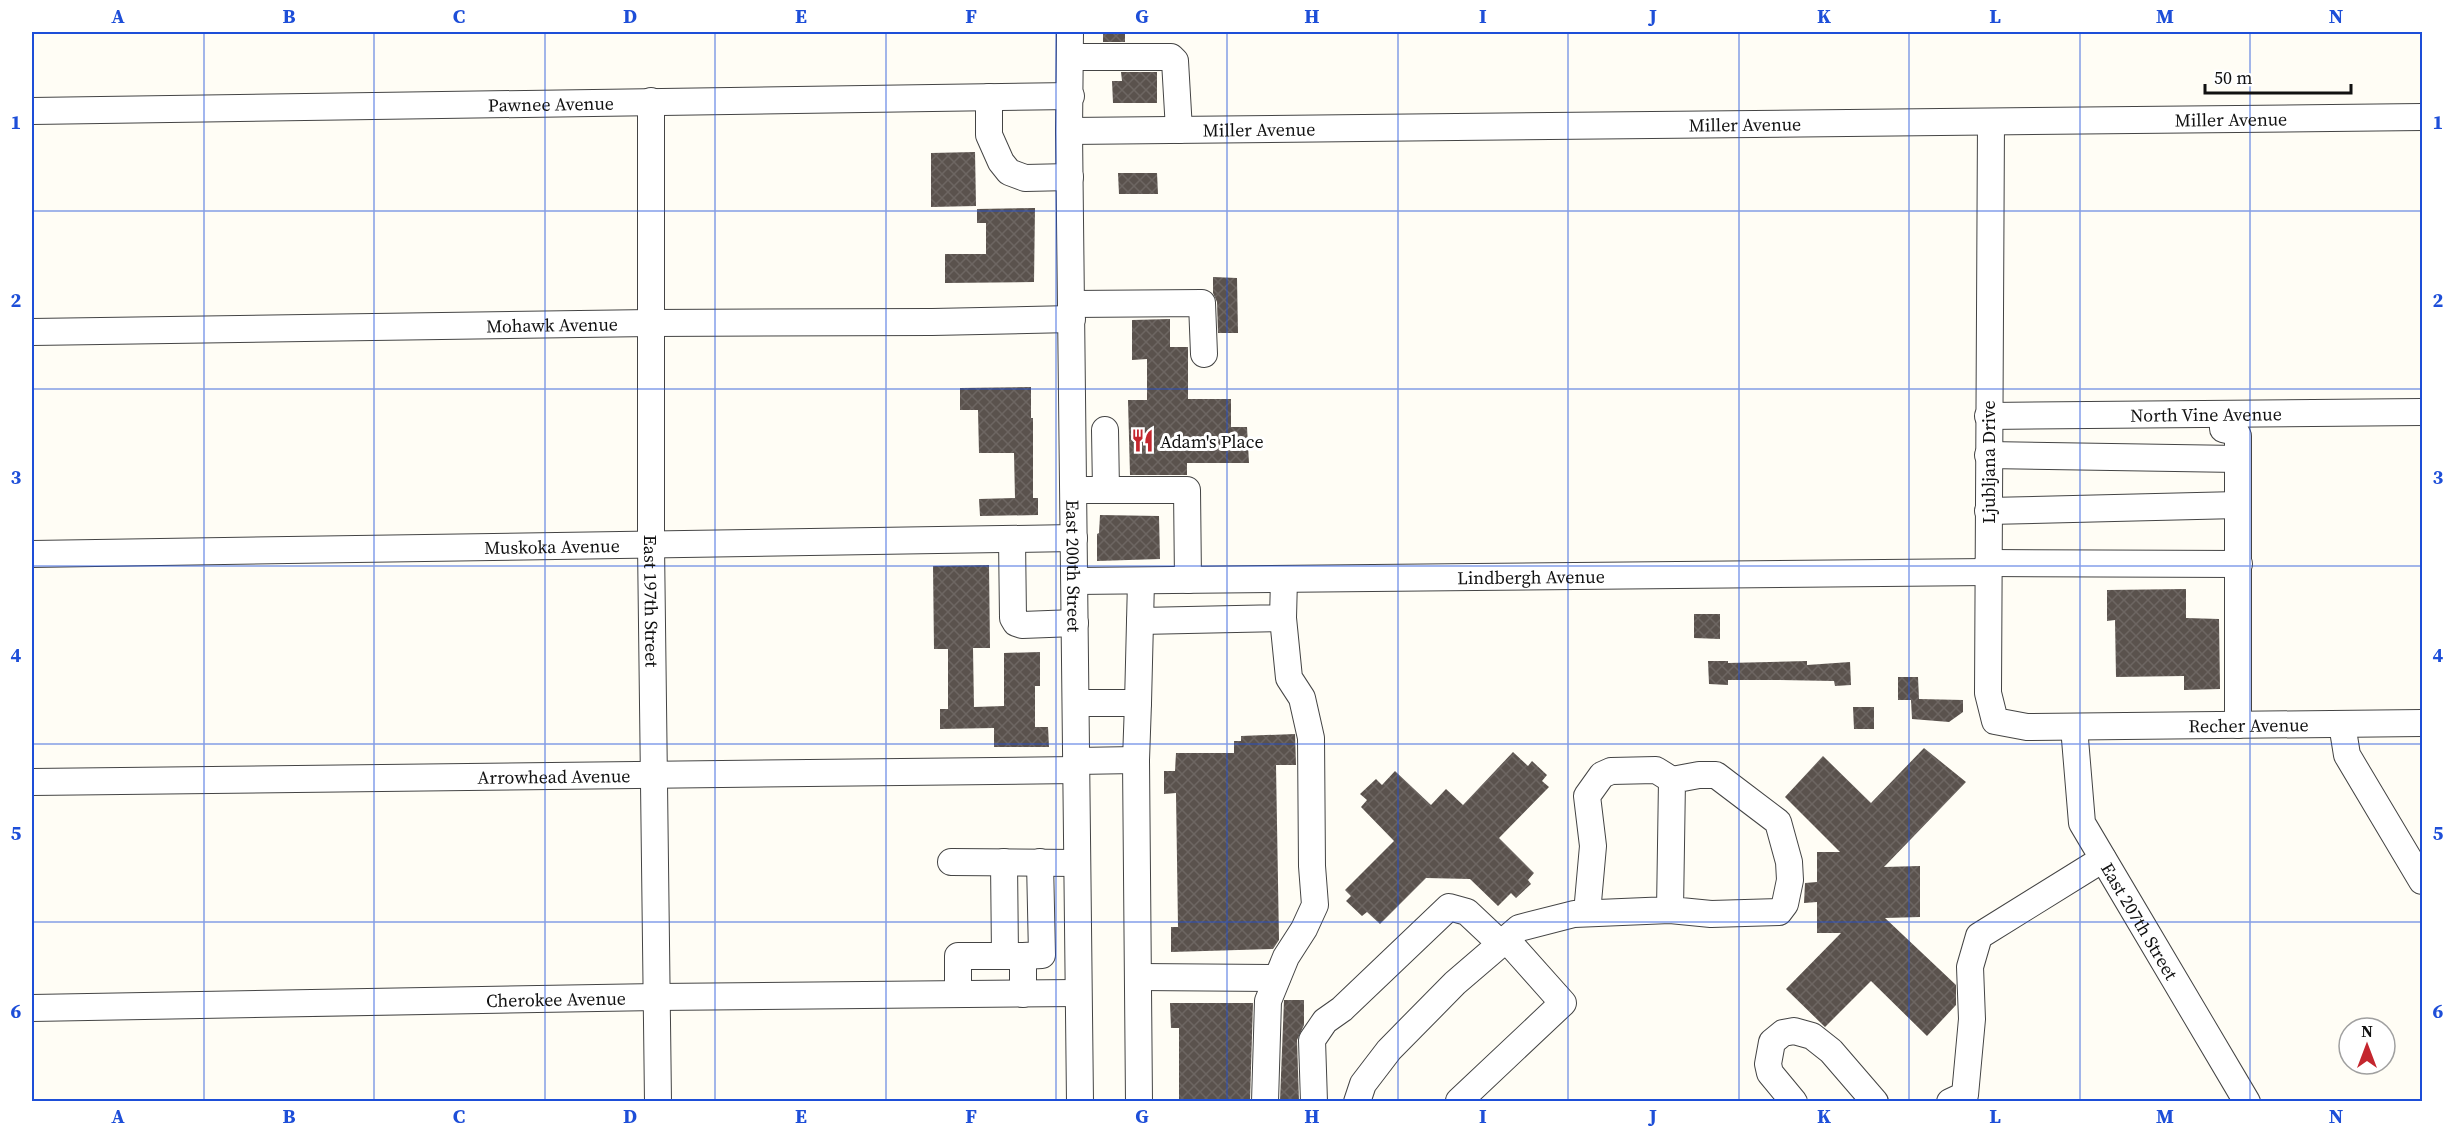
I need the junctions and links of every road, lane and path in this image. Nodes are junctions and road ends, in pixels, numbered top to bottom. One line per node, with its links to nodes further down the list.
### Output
1 (1070, 32): 2 (street, East 200th Street)
2 (1071, 57): 3 (street, East 200th Street); 9 (street)
3 (1071, 96): 4 (street, Pawnee Avenue); 10 (street, East 200th Street)
4 (989, 97): 5 (street, Pawnee Avenue); 11 (street)
5 (651, 101): 6 (street, Pawnee Avenue); 13 (street, East 197th Street)
6 (32, 111)
7 (2422, 117): 8 (street, Miller Avenue)
8 (1991, 122): 9 (street, Miller Avenue); 18 (street, Ljubljana Drive)
9 (1179, 130): 10 (street, Miller Avenue)
10 (1069, 131): 11 (street, East 200th Street)
11 (1070, 177): 12 (street, East 200th Street)
12 (1072, 311): 13 (street, Mohawk Avenue); 15 (street, Mohawk Avenue); 22 (street, East 200th Street)
13 (651, 323): 14 (street, Mohawk Avenue); 28 (street, East 197th Street)
14 (32, 332)
15 (1204, 354)
16 (2422, 412): 17 (street, North Vine Avenue)
17 (2223, 414): 18 (street, North Vine Avenue); 21 (street)
18 (1988, 416): 20 (street, Ljubljana Drive)
19 (1105, 429): 23 (street)
20 (1988, 455): 21 (street); 25 (street, Ljubljana Drive)
21 (2238, 459): 24 (street)
22 (1074, 490): 23 (street); 26 (street, East 200th Street)
23 (1106, 490): 34 (street)
24 (2238, 505): 25 (street); 30 (street)
25 (1988, 511): 31 (street, Ljubljana Drive)
26 (1074, 538): 27 (street, Muskoka Avenue); 35 (street, East 200th Street)
27 (1012, 539): 28 (street, Muskoka Avenue); 38 (street)
28 (651, 545): 29 (street, Muskoka Avenue); 47 (street, East 197th Street)
29 (32, 554)
30 (2239, 564): 31 (street, Lindbergh Avenue); 43 (street)
31 (1988, 568): 32 (street, Lindbergh Avenue); 44 (street, Ljubljana Drive)
32 (1284, 579): 34 (street, Lindbergh Avenue); 36 (street)
33 (1141, 580): 34 (street, Lindbergh Avenue); 35 (street, Lindbergh Avenue); 37 (street)
34 (1188, 580)
35 (1075, 581): 38 (street, East 200th Street)
36 (1283, 618): 37 (street); 63 (street)
37 (1140, 621): 40 (street)
38 (1075, 623): 39 (street, East 200th Street)
39 (1076, 703): 40 (street); 46 (street, East 200th Street)
40 (1138, 703): 45 (street)
41 (2422, 723): 42 (street, Recher Avenue)
42 (2342, 724): 43 (street, Recher Avenue); 55 (street)
43 (2238, 725): 44 (street, Recher Avenue)
44 (2074, 727): 50 (street, East 207th Street)
45 (1136, 760): 46 (street, Arrowhead Avenue); 62 (street)
46 (1076, 765): 47 (street, Arrowhead Avenue); 54 (street, East 200th Street)
47 (654, 776): 49 (street, Arrowhead Avenue); 67 (street, East 197th Street)
48 (1672, 780): 56 (street); 56 (street); 57 (street)
49 (32, 782)
50 (2103, 859): 78 (street); 79 (street, East 207th Street)
51 (1004, 861): 52 (street); 53 (street); 61 (street)
52 (951, 862)
53 (1040, 862): 54 (street); 58 (street)
54 (1077, 863): 59 (street, East 200th Street)
55 (2422, 881)
56 (1670, 910): 57 (street)
57 (1587, 913): 60 (street)
58 (1042, 938): 59 (street); 61 (street)
59 (1078, 938): 64 (street, East 200th Street)
60 (1504, 942): 73 (street); 74 (street); 75 (street)
61 (1014, 956): 65 (street); 66 (street)
62 (1139, 977): 63 (street); 71 (street)
63 (1277, 978): 72 (street)
64 (1078, 993): 66 (street, Cherokee Avenue); 70 (street, East 200th Street)
65 (958, 994): 66 (street, Cherokee Avenue); 67 (street, Cherokee Avenue)
66 (1023, 994)
67 (657, 997): 68 (street, Cherokee Avenue); 69 (street, East 197th Street)
68 (32, 1008)
69 (658, 1101)
70 (1080, 1101)
71 (1139, 1101)
72 (1265, 1101)
73 (1314, 1101)
74 (1358, 1101)
75 (1459, 1101)
76 (1794, 1101): 77 (street)
77 (1875, 1101)
78 (1950, 1101)
79 (2247, 1101)

